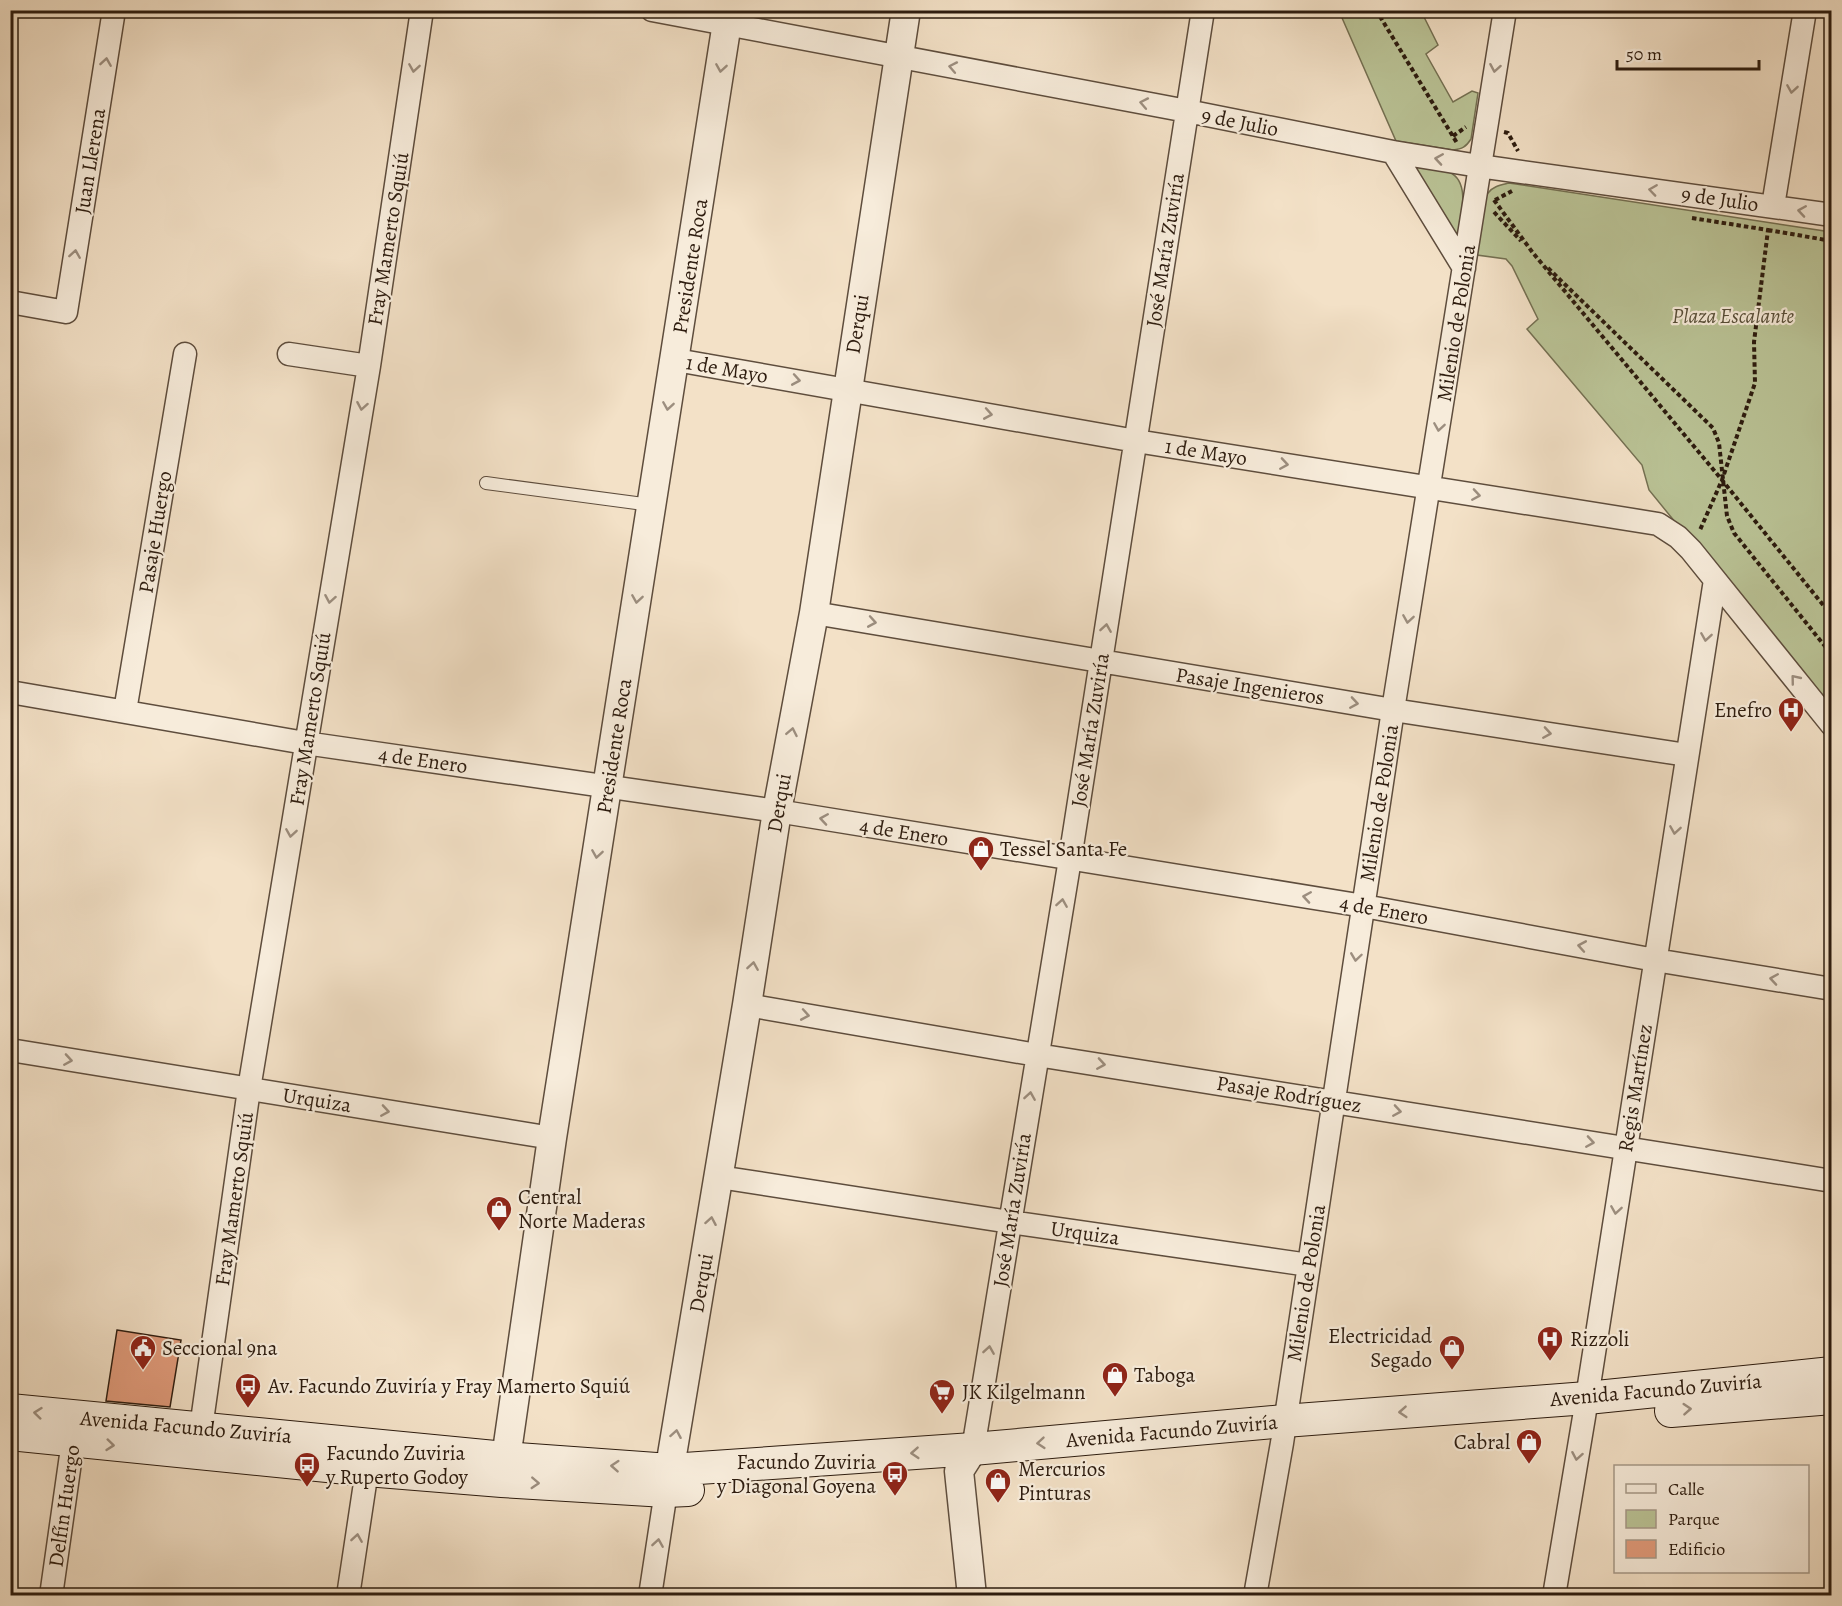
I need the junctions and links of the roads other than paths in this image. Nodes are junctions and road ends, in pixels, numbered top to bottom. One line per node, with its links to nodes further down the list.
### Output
1 (114, 10): 16 (street, Juan Llerena, one-way to 1)
2 (422, 10): 20 (street, Fray Mamerto Squiú, one-way to 20)
3 (652, 10): 8 (street, 9 de Julio)
4 (906, 10): 9 (street, Derqui)
5 (1203, 10): 10 (street, José María Zuviría)
6 (1505, 10): 12 (street, Milenio de Polonia, one-way to 12)
7 (1805, 10): 13 (street, one-way to 13)
8 (728, 18): 9 (street, 9 de Julio); 19 (street, Presidente Roca, one-way to 19)
9 (898, 57): 10 (street, 9 de Julio, one-way to 9); 21 (street, Derqui)
10 (1187, 111): 11 (street, 9 de Julio); 22 (street, José María Zuviría)
11 (1393, 152): 12 (street, 9 de Julio, one-way to 11); 15 (street)
12 (1476, 168): 13 (street, 9 de Julio, one-way to 12); 15 (street, Milenio de Polonia)
13 (1773, 206): 14 (street, 9 de Julio, one-way to 13)
14 (1832, 215)
15 (1464, 268): 24 (street, Milenio de Polonia, one-way to 24)
16 (10, 302)
17 (184, 354): 31 (street, Pasaje Huergo)
18 (289, 354): 20 (street)
19 (676, 360): 21 (street, 1 de Mayo, one-way to 21); 25 (street, Presidente Roca, one-way to 25)
20 (369, 366): 33 (street, Fray Mamerto Squiú, one-way to 33)
21 (847, 389): 22 (street, 1 de Mayo, one-way to 22); 27 (street, Derqui)
22 (1136, 441): 24 (street, 1 de Mayo, one-way to 24); 28 (street, José María Zuviría, one-way to 22)
23 (486, 483): 25 (lane)
24 (1430, 488): 26 (street, 1 de Mayo, one-way to 26); 30 (street, Milenio de Polonia, one-way to 30)
25 (652, 505): 35 (street, Presidente Roca, one-way to 35)
26 (1715, 580): 32 (street, 1 de Mayo, one-way to 26); 34 (street, Regis Martínez, one-way to 34)
27 (814, 613): 28 (street, Pasaje Ingenieros, one-way to 28); 36 (street, Derqui, one-way to 27)
28 (1101, 662): 30 (street, Pasaje Ingenieros, one-way to 30); 37 (street, José María Zuviría)
29 (10, 692): 31 (street, 4 de Enero)
30 (1394, 710): 34 (street, Pasaje Ingenieros, one-way to 34); 38 (street, Milenio de Polonia)
31 (125, 711): 33 (street, 4 de Enero)
32 (1832, 724)
33 (305, 743): 35 (street, 4 de Enero); 44 (street, Fray Mamerto Squiú, one-way to 44)
34 (1687, 755): 39 (street, Regis Martínez, one-way to 39)
35 (607, 787): 36 (street, 4 de Enero); 46 (street, Presidente Roca, one-way to 46)
36 (777, 811): 37 (street, 4 de Enero, one-way to 36); 41 (street, Derqui, one-way to 36)
37 (1070, 860): 38 (street, 4 de Enero, one-way to 37); 43 (street, José María Zuviría, one-way to 37)
38 (1364, 906): 39 (street, 4 de Enero, one-way to 38); 45 (street, Milenio de Polonia, one-way to 45)
39 (1654, 960): 40 (street, 4 de Enero, one-way to 39); 47 (street, Regis Martínez)
40 (1832, 988)
41 (747, 1005): 43 (street, Pasaje Rodríguez, one-way to 43); 48 (street, Derqui)
42 (10, 1050): 44 (street, Urquiza, one-way to 44)
43 (1037, 1054): 45 (street, Pasaje Rodríguez, one-way to 45); 50 (street, José María Zuviría, one-way to 43)
44 (249, 1089): 46 (street, Urquiza, one-way to 46); 56 (street, Fray Mamerto Squiú)
45 (1335, 1101): 47 (street, Pasaje Rodríguez, one-way to 47); 51 (street, Milenio de Polonia)
46 (552, 1138): 62 (street, Presidente Roca)
47 (1626, 1147): 49 (street, Pasaje Rodríguez); 54 (street, Regis Martínez, one-way to 54)
48 (719, 1177): 50 (street, Urquiza); 63 (street, Derqui, one-way to 48)
49 (1832, 1181)
50 (1010, 1222): 51 (street, Urquiza); 60 (street, José María Zuviría, one-way to 50)
51 (1309, 1265): 58 (street, Milenio de Polonia)
52 (1832, 1373): 54 (main road, Avenida Facundo Zuviría)
53 (1832, 1398): 54 (main road, Avenida Facundo Zuviría, one-way to 53)
54 (1585, 1408): 58 (main road, Avenida Facundo Zuviría); 69 (street, Regis Martínez, one-way to 69)
55 (10, 1410): 57 (main road, Avenida Facundo Zuviría, one-way to 55)
56 (201, 1428): 57 (main road, Avenida Facundo Zuviría); 62 (main road, Avenida Facundo Zuviría)
57 (75, 1429): 59 (main road, Avenida Facundo Zuviría); 61 (main road, Avenida Facundo Zuviría, one-way to 61); 65 (street, Delfín Huergo)
58 (1283, 1432): 60 (main road, Avenida Facundo Zuviría); 68 (street, Milenio de Polonia)
59 (10, 1434)
60 (966, 1460): 63 (main road, Avenida Facundo Zuviría); 64 (street)
61 (368, 1470): 62 (main road, Avenida Facundo Zuviría); 66 (street, one-way to 61)
62 (504, 1470): 63 (main road, Avenida Facundo Zuviría)
63 (668, 1481): 67 (street, Derqui, one-way to 63)
64 (974, 1595)
65 (51, 1596)
66 (348, 1596)
67 (650, 1596)
68 (1255, 1596)
69 (1554, 1596)

